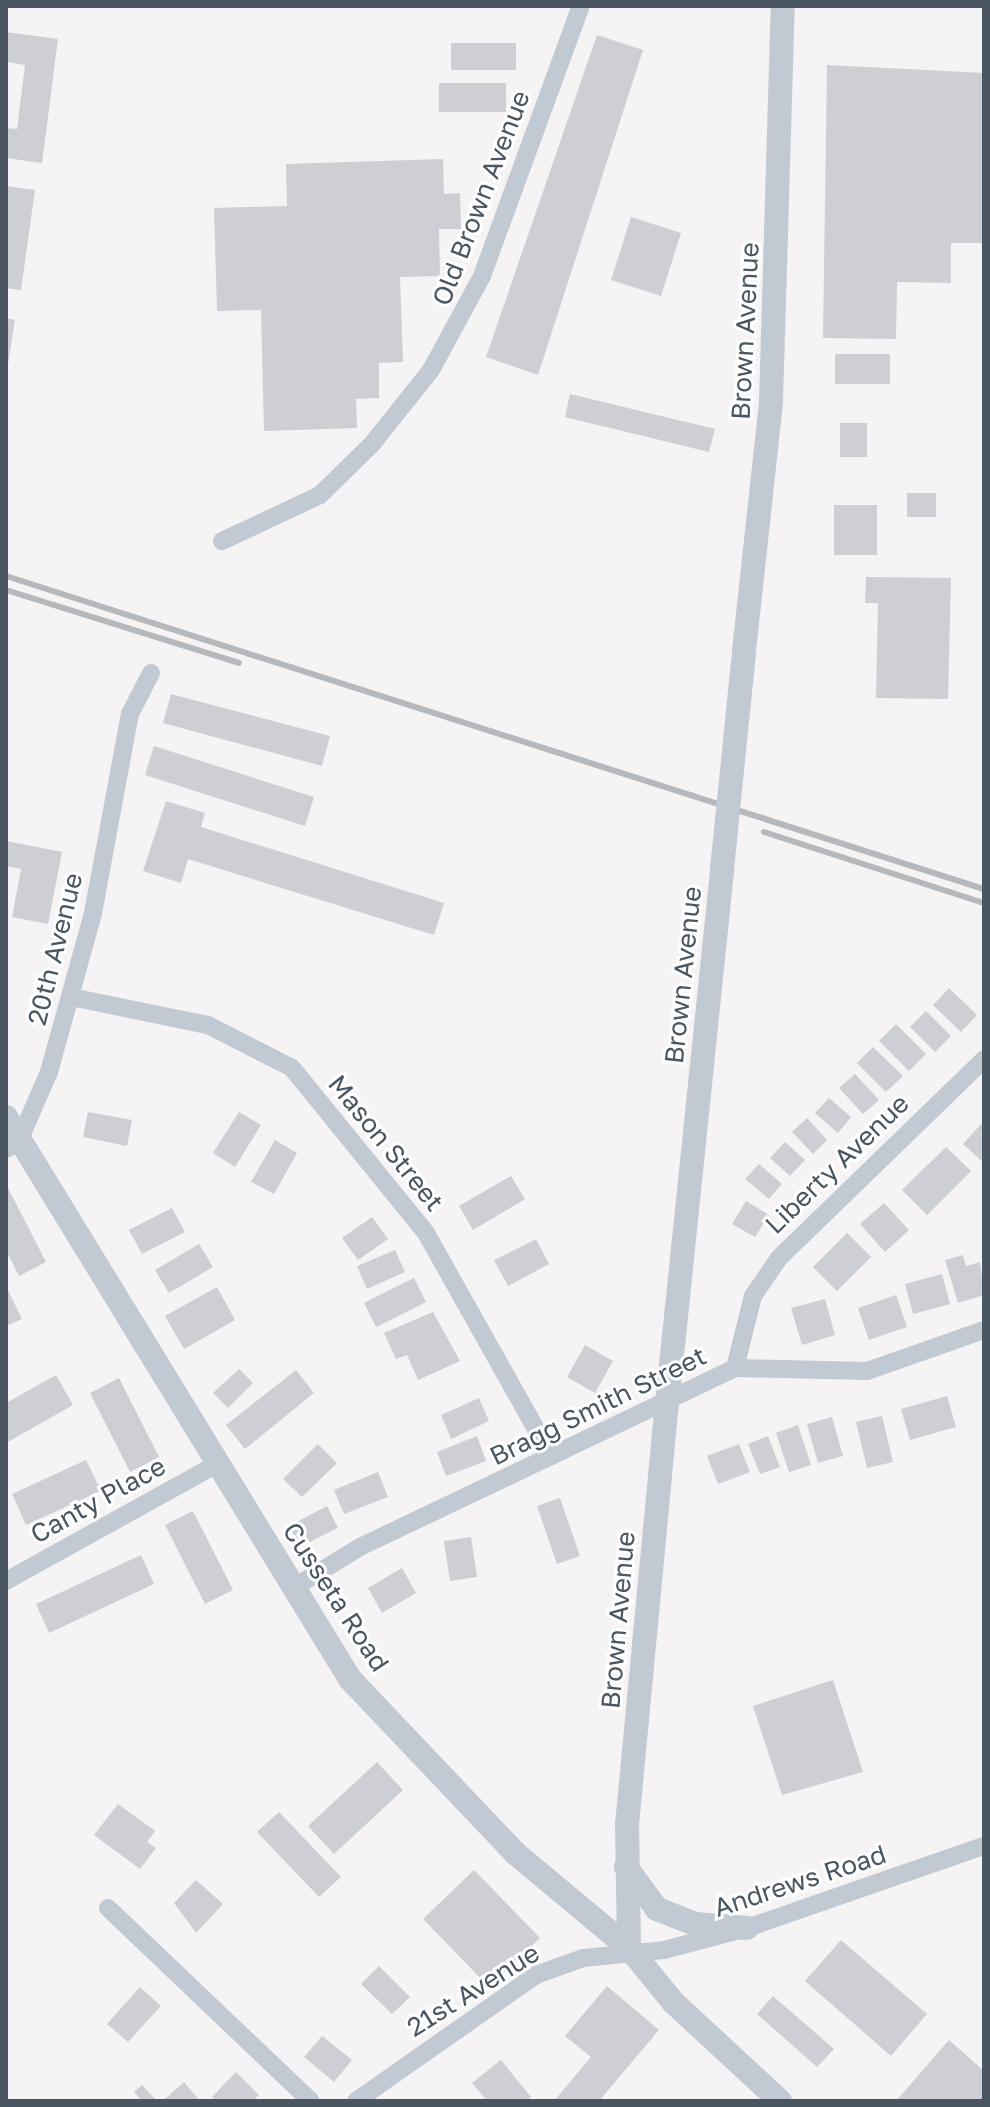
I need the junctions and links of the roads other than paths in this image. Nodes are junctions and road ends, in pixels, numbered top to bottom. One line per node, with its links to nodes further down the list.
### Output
1 (581, 6): 3 (street, Old Brown Avenue)
2 (783, 6): 16 (street, Brown Avenue, bridge)
3 (222, 541)
4 (151, 673): 5 (street, 20th Avenue)
5 (71, 997): 8 (street, 20th Avenue); 11 (street, Mason Street)
6 (984, 1059): 10 (street, Liberty Avenue)
7 (6, 1117): 8 (street, Cusseta Road)
8 (13, 1145): 12 (street, Cusseta Road)
9 (984, 1330): 10 (street, Bragg Smith Street)
10 (735, 1368): 11 (street, Bragg Smith Street)
11 (551, 1456): 14 (street, Bragg Smith Street)
12 (215, 1465): 13 (street, Canty Place); 14 (street, Cusseta Road)
13 (6, 1581)
14 (298, 1585): 19 (street, Cusseta Road)
15 (984, 1846): 18 (street, Andrews Road)
16 (625, 1865): 18 (street); 19 (street, Brown Avenue)
17 (108, 1908): 20 (street)
18 (747, 1928): 19 (street, Andrews Road)
19 (629, 1948): 21 (street, 21st Avenue); 22 (street, Cusseta Road)
20 (311, 2101)
21 (356, 2101)
22 (780, 2101)

